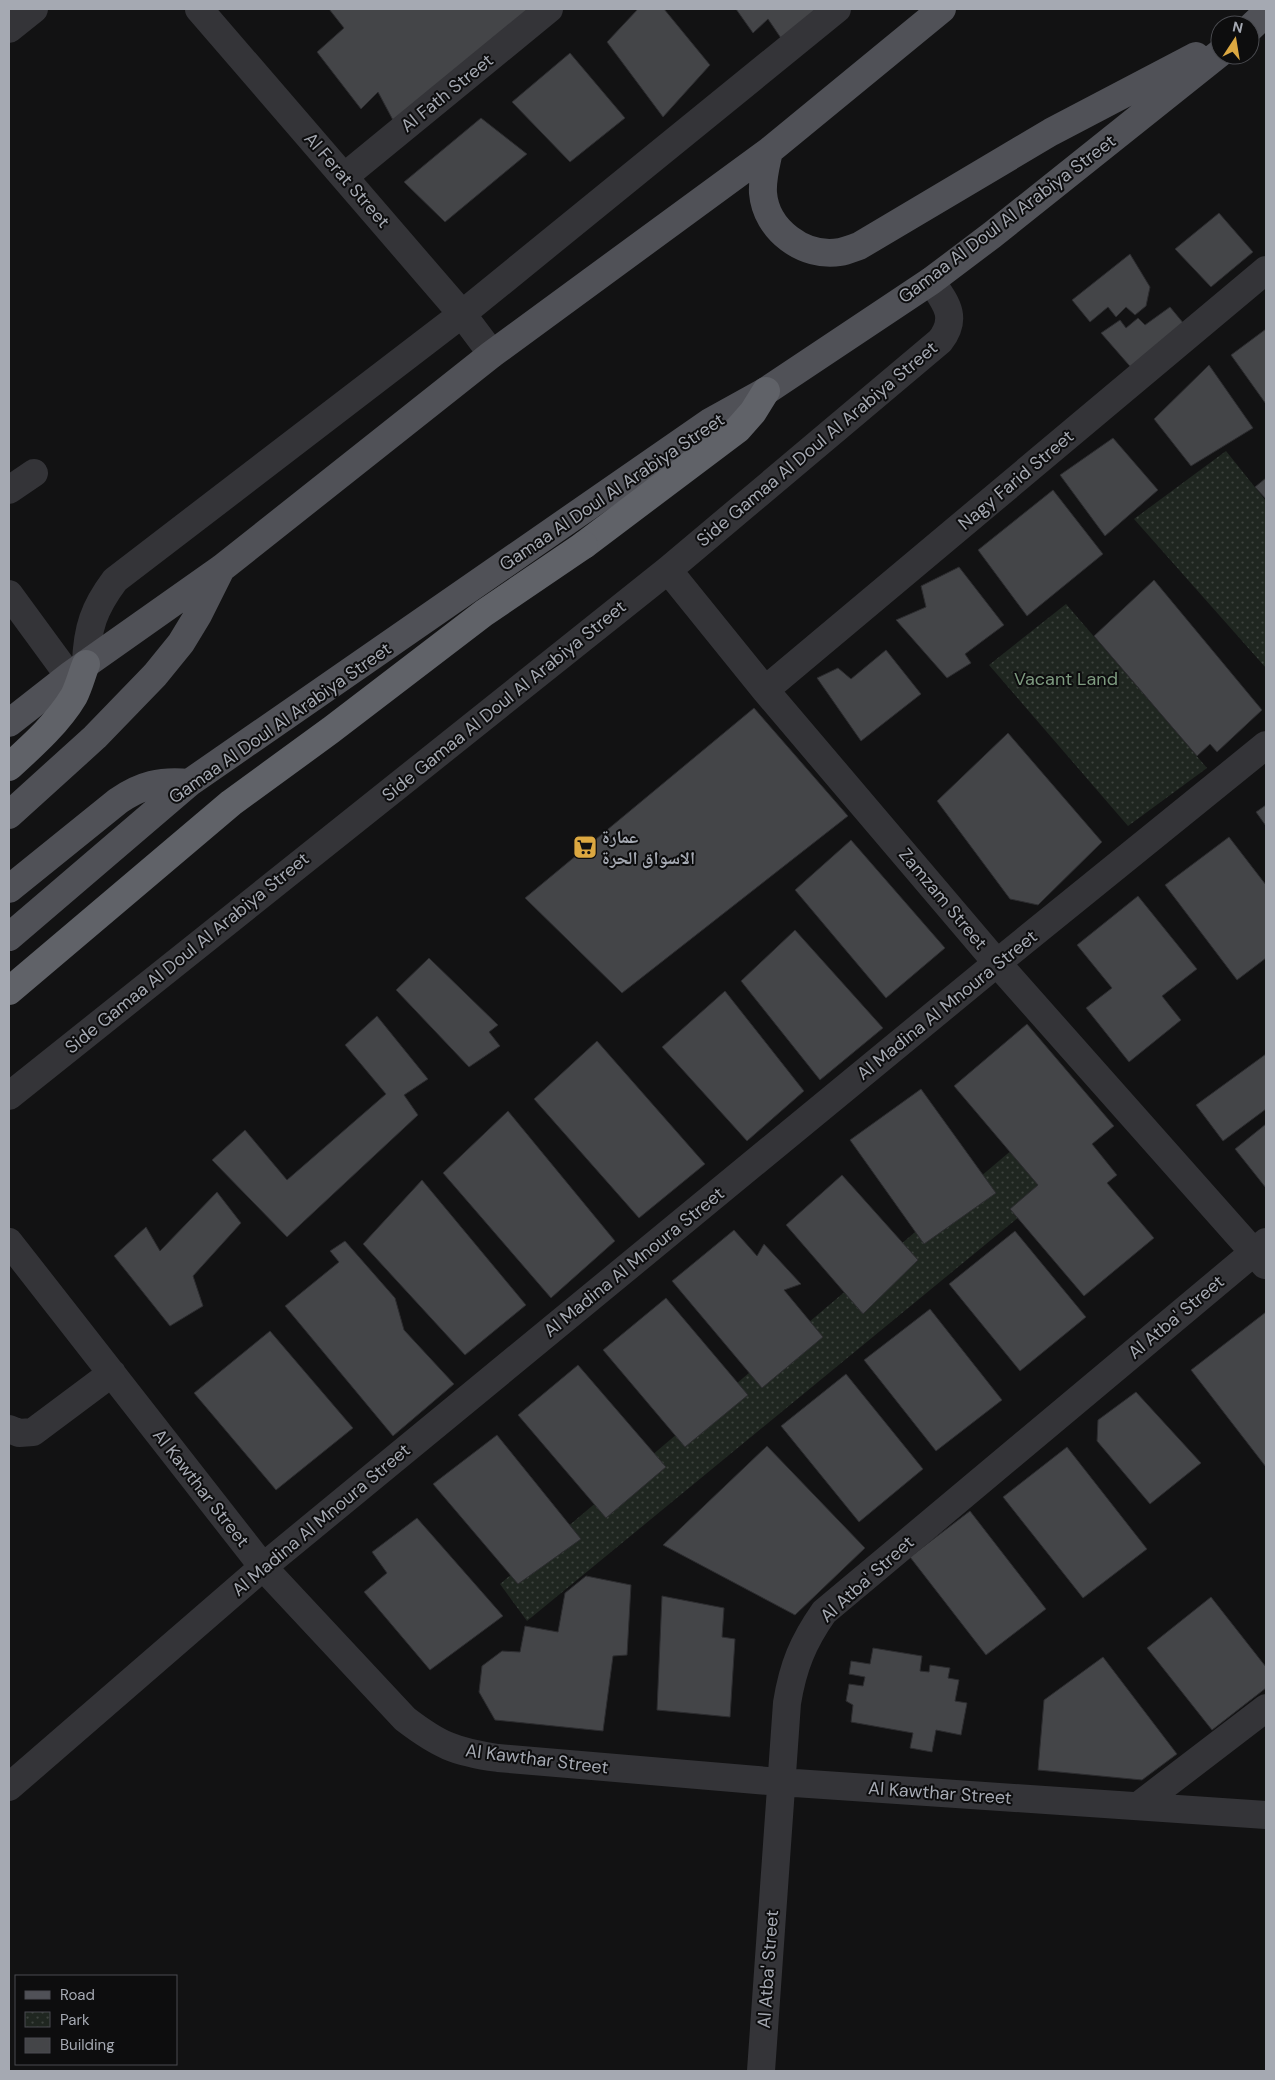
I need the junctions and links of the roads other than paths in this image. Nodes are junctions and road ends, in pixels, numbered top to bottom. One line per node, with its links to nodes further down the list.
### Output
1 (34, 9): 6 (street)
2 (199, 9): 10 (street, Al Ferat Street)
3 (549, 9): 10 (street, Al Fath Street)
4 (837, 9): 13 (street)
5 (942, 9): 9 (main road)
6 (9, 29)
7 (1210, 49): 9 (main road)
8 (1210, 60): 12 (main road, Gamaa Al Doul Al Arabiya Street)
9 (769, 151): 14 (main road)
10 (344, 177): 13 (street, Al Ferat Street)
11 (1266, 270): 22 (street, Nagy Farid Street)
12 (931, 281): 15 (main road, Gamaa Al Doul Al Arabiya Street); 19 (street, Side Gamaa Al Doul Al Arabiya Street)
13 (462, 314): 14 (street, Al Ferat Street); 21 (street)
14 (492, 354): 18 (main road)
15 (766, 391): 26 (main road, Gamaa Al Doul Al Arabiya Street); 31 (highway, bridge)
16 (34, 473): 17 (street)
17 (9, 490)
18 (222, 568): 21 (main road); 27 (main road)
19 (668, 570): 22 (street, Zamzam Street); 32 (street, Side Gamaa Al Doul Al Arabiya Street)
20 (9, 594): 21 (street)
21 (78, 670): 23 (main road); 25 (highway)
22 (765, 690): 30 (street, Zamzam Street)
23 (9, 723)
24 (1266, 745): 30 (street, Al Madina Al Mnoura Street)
25 (9, 767)
26 (189, 783): 28 (main road); 29 (main road, Gamaa Al Doul Al Arabiya Street)
27 (9, 815)
28 (9, 889)
29 (9, 937)
30 (997, 963): 34 (street, Zamzam Street); 37 (street, Al Madina Al Mnoura Street)
31 (9, 991)
32 (9, 1096)
33 (9, 1242): 35 (street, Al Kawthar Street)
34 (1262, 1253): 39 (street, Al Atba' Street)
35 (112, 1373): 36 (street); 37 (street, Al Kawthar Street)
36 (9, 1429)
37 (263, 1567): 39 (street, Al Kawthar Street); 40 (street, Al Madina Al Mnoura Street)
38 (1266, 1708): 41 (street)
39 (780, 1782): 41 (street, Al Kawthar Street); 43 (street, Al Atba' Street)
40 (9, 1787)
41 (1138, 1806): 42 (street, Al Kawthar Street)
42 (1266, 1815)
43 (761, 2071)

